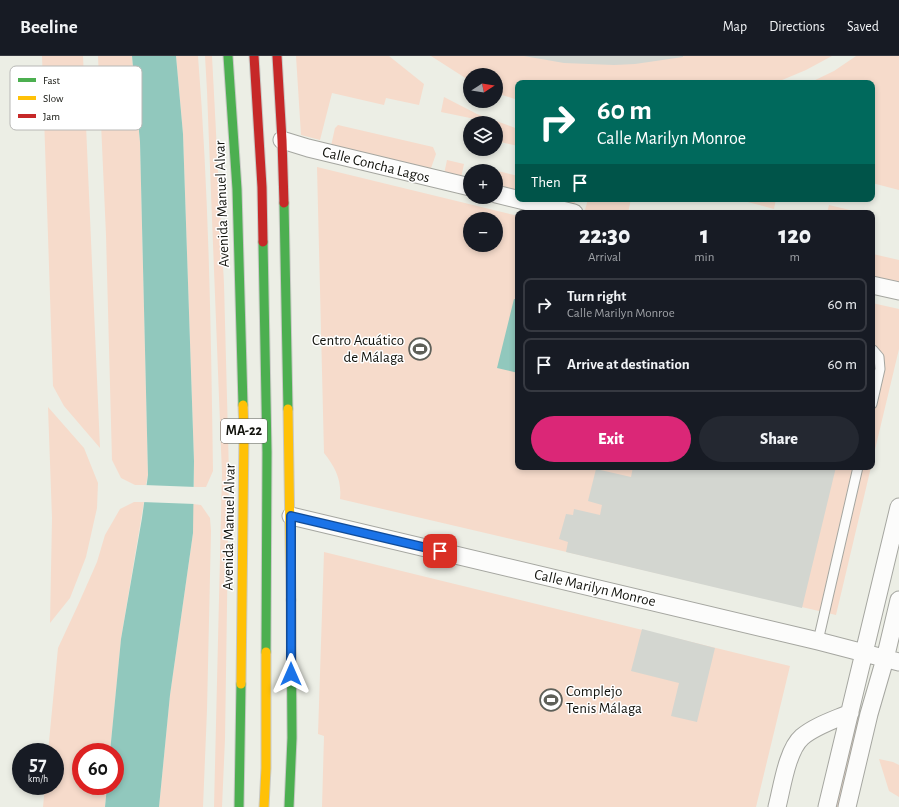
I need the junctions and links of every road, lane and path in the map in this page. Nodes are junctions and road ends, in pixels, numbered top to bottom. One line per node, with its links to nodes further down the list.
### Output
1 (228, 56): 22 (main road, Avenida Manuel Alvar / MA-22)
2 (254, 56): 23 (main road, MA-22)
3 (277, 56): 4 (main road)
4 (282, 140): 5 (street, Calle Concha Lagos); 16 (main road)
5 (463, 185)
6 (503, 196): 7 (street)
7 (515, 199)
8 (529, 202): 9 (street)
9 (562, 210)
10 (875, 286): 11 (street)
11 (899, 292)
12 (875, 352): 13 (lane)
13 (875, 391)
14 (857, 470): 18 (lane)
15 (899, 507): 19 (street)
16 (291, 516): 18 (street, Calle Marilyn Monroe); 24 (main road)
17 (899, 600): 20 (street)
18 (818, 641): 19 (street, Calle Marilyn Monroe)
19 (863, 653): 20 (street, Calle Marilyn Monroe); 21 (street)
20 (892, 660): 27 (street)
21 (850, 713): 25 (street); 26 (street)
22 (239, 807)
23 (264, 807)
24 (289, 807)
25 (778, 807)
26 (827, 807)
27 (847, 807)

